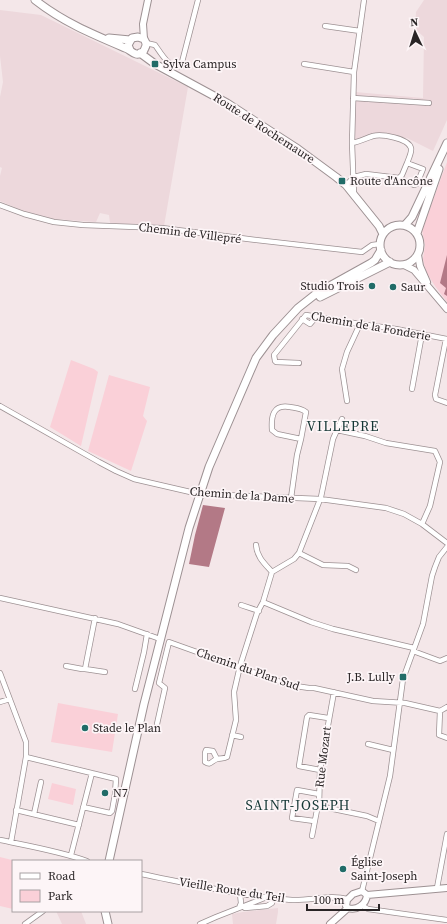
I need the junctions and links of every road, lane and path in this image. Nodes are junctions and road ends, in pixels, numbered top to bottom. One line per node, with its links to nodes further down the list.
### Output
1 (35, 0): 8 (main road)
2 (148, 0): 5 (main road)
3 (198, 0): 10 (street)
4 (364, 0): 7 (street)
5 (143, 24): 9 (main road); 10 (main road)
6 (326, 26): 7 (street)
7 (360, 31): 13 (street)
8 (95, 35): 9 (main road); 11 (main road)
9 (133, 38): 10 (main road); 11 (main road)
10 (144, 46): 11 (main road); 21 (main road, Route de Rochemaure)
11 (130, 50)
12 (304, 64): 13 (street)
13 (354, 72): 14 (street)
14 (353, 98): 15 (street); 16 (street)
15 (430, 103)
16 (352, 143): 18 (street); 19 (street)
17 (447, 144): 24 (main road); 26 (main road)
18 (407, 163): 20 (street); 20 (street)
19 (354, 177): 20 (street); 21 (street); 22 (street)
20 (399, 178)
21 (346, 185): 22 (main road, Route de Rochemaure)
22 (354, 195): 25 (main road, Route de Rochemaure); 27 (main road, Route de Rochemaure)
23 (0, 205): 28 (street, Chemin de Villepré)
24 (404, 225): 25 (main road); 26 (main road)
25 (390, 228): 27 (main road)
26 (417, 233): 29 (main road)
27 (383, 234): 28 (main road)
28 (380, 247): 30 (main road); 33 (main road)
29 (418, 255): 31 (main road); 32 (main road)
30 (390, 262): 31 (main road); 33 (main road)
31 (404, 265): 32 (main road)
32 (430, 289): 34 (main road)
33 (298, 308): 48 (main road)
34 (447, 309)
35 (316, 316): 36 (street, Chemin de la Fonderie); 36 (street); 37 (street, Chemin de la Fonderie)
36 (302, 319): 40 (street, Chemin de la Fonderie)
37 (360, 324): 38 (street, Chemin de la Fonderie); 42 (street)
38 (422, 334): 39 (street, Chemin de la Fonderie); 41 (street)
39 (447, 339): 43 (street)
40 (299, 364)
41 (412, 389)
42 (347, 401)
43 (447, 403)
44 (0, 406): 48 (street, Chemin de la Dame)
45 (342, 419): 46 (street)
46 (337, 430): 50 (street); 51 (street)
47 (301, 439): 47 (street); 49 (street)
48 (199, 494): 49 (street, Chemin de la Dame); 64 (main road)
49 (291, 498): 50 (street, Chemin de la Dame)
50 (320, 499): 51 (street, Chemin de la Dame); 55 (street)
51 (422, 524): 52 (street, Chemin de la Dame)
52 (447, 542)
53 (256, 545): 57 (street)
54 (447, 547): 65 (street)
55 (299, 553): 56 (street); 57 (street)
56 (356, 570)
57 (272, 572): 59 (street)
58 (0, 598): 62 (street)
59 (264, 602): 61 (street); 65 (street)
60 (241, 605): 61 (street)
61 (259, 611): 68 (street)
62 (95, 618): 63 (street); 69 (street)
63 (146, 634): 64 (street); 72 (street)
64 (160, 639): 104 (main road)
65 (413, 649): 66 (street); 76 (street)
66 (447, 658)
67 (66, 666): 69 (street)
68 (240, 666): 73 (street, Chemin du Plan Sud); 80 (street, Chemin du Plan Sud); 81 (street)
69 (85, 669): 70 (street)
70 (105, 672)
71 (0, 673): 74 (street)
72 (135, 689)
73 (334, 692): 76 (street, Chemin du Plan Sud); 79 (street, Rue Mozart)
74 (10, 699): 75 (street); 86 (street)
75 (0, 702)
76 (399, 703): 78 (street, Chemin du Plan Sud); 85 (street)
77 (447, 707): 78 (street)
78 (440, 711): 83 (street)
79 (328, 718): 88 (street, Rue Mozart); 88 (street)
80 (157, 724)
81 (232, 735): 82 (street); 87 (street)
82 (242, 737)
83 (447, 738)
84 (368, 744): 85 (street)
85 (393, 750): 97 (street)
86 (26, 757): 89 (street); 94 (street)
87 (217, 759)
88 (320, 770): 91 (street, Rue Mozart)
89 (92, 773): 93 (street); 93 (street)
90 (41, 782): 95 (street)
91 (319, 794): 92 (street, Rue Mozart); 96 (street)
92 (319, 806): 96 (street, Rue Mozart); 97 (street)
93 (84, 807): 98 (street)
94 (16, 810): 95 (street); 102 (street)
95 (34, 814): 98 (street)
96 (314, 821): 100 (street, Rue Mozart)
97 (379, 821): 108 (street)
98 (79, 825): 103 (street)
99 (447, 834): 106 (street)
100 (312, 836)
101 (0, 840): 102 (street)
102 (10, 842): 103 (street)
103 (73, 858)
104 (109, 860)
105 (142, 874): 109 (street, Vieille Route du Teil)
106 (437, 888): 107 (main road); 108 (main road)
107 (447, 888)
108 (364, 893): 111 (main road); 112 (main road)
109 (240, 894): 110 (street, Vieille Route du Teil); 113 (street)
110 (270, 897): 111 (street, Vieille Route du Teil); 113 (street); 113 (street)
111 (347, 899): 114 (main road)
112 (361, 905): 114 (main road); 117 (street)
113 (239, 908): 120 (street)
114 (348, 908): 121 (main road)
115 (42, 912): 118 (street)
116 (105, 912): 119 (main road)
117 (447, 920)
118 (25, 924)
119 (107, 924)
120 (200, 924)
121 (330, 924)

